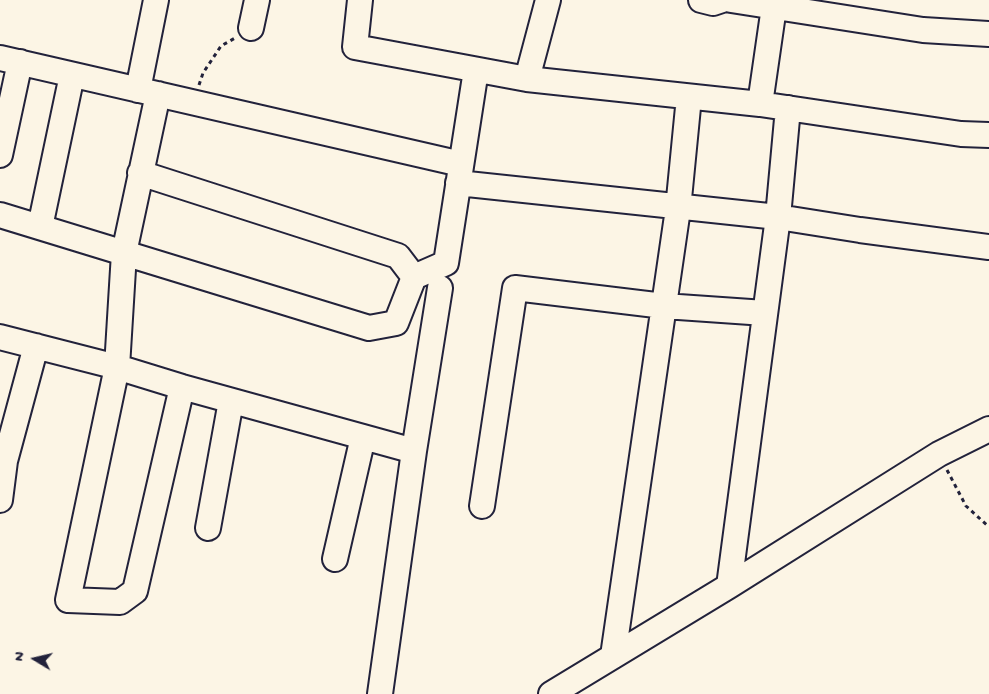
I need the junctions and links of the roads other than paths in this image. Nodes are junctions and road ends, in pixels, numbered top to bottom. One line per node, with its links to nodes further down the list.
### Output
1 (156, 0): 15 (street)
2 (257, 0): 9 (street)
3 (360, 0): 12 (street)
4 (548, 0): 14 (street)
5 (700, 0): 6 (street)
6 (722, 0)
7 (731, 0): 8 (street)
8 (775, 3): 10 (street); 17 (street)
9 (251, 28)
10 (989, 34)
11 (10, 60): 13 (street); 20 (street)
12 (476, 70): 14 (street); 22 (street)
13 (72, 75): 15 (street); 26 (street)
14 (527, 79): 16 (street)
15 (148, 92): 21 (street); 22 (street)
16 (689, 97): 17 (street); 23 (street)
17 (760, 104): 18 (street)
18 (788, 108): 19 (street); 25 (street)
19 (989, 135)
20 (0, 155)
21 (140, 173): 28 (street); 29 (street)
22 (460, 174): 23 (street); 29 (street)
23 (678, 206): 25 (street); 31 (street)
24 (0, 215): 26 (street)
25 (778, 217): 27 (street); 32 (street)
26 (40, 228): 28 (street)
27 (989, 247)
28 (124, 253): 29 (street); 35 (street)
29 (414, 277)
30 (440, 288): 41 (street)
31 (664, 306): 32 (street); 44 (street); 48 (street)
32 (765, 313): 47 (street)
33 (0, 337): 34 (street)
34 (36, 346): 35 (street); 38 (street)
35 (117, 367): 36 (street); 36 (street)
36 (182, 388): 37 (street)
37 (231, 401): 40 (street); 45 (street)
38 (9, 408): 42 (street)
39 (989, 429): 47 (street)
40 (363, 437): 41 (street); 46 (street)
41 (414, 451): 49 (street)
42 (2, 461): 43 (street)
43 (0, 500)
44 (482, 506)
45 (208, 528)
46 (335, 559)
47 (729, 586): 48 (street)
48 (613, 656): 50 (street)
49 (380, 694)
50 (551, 694)

